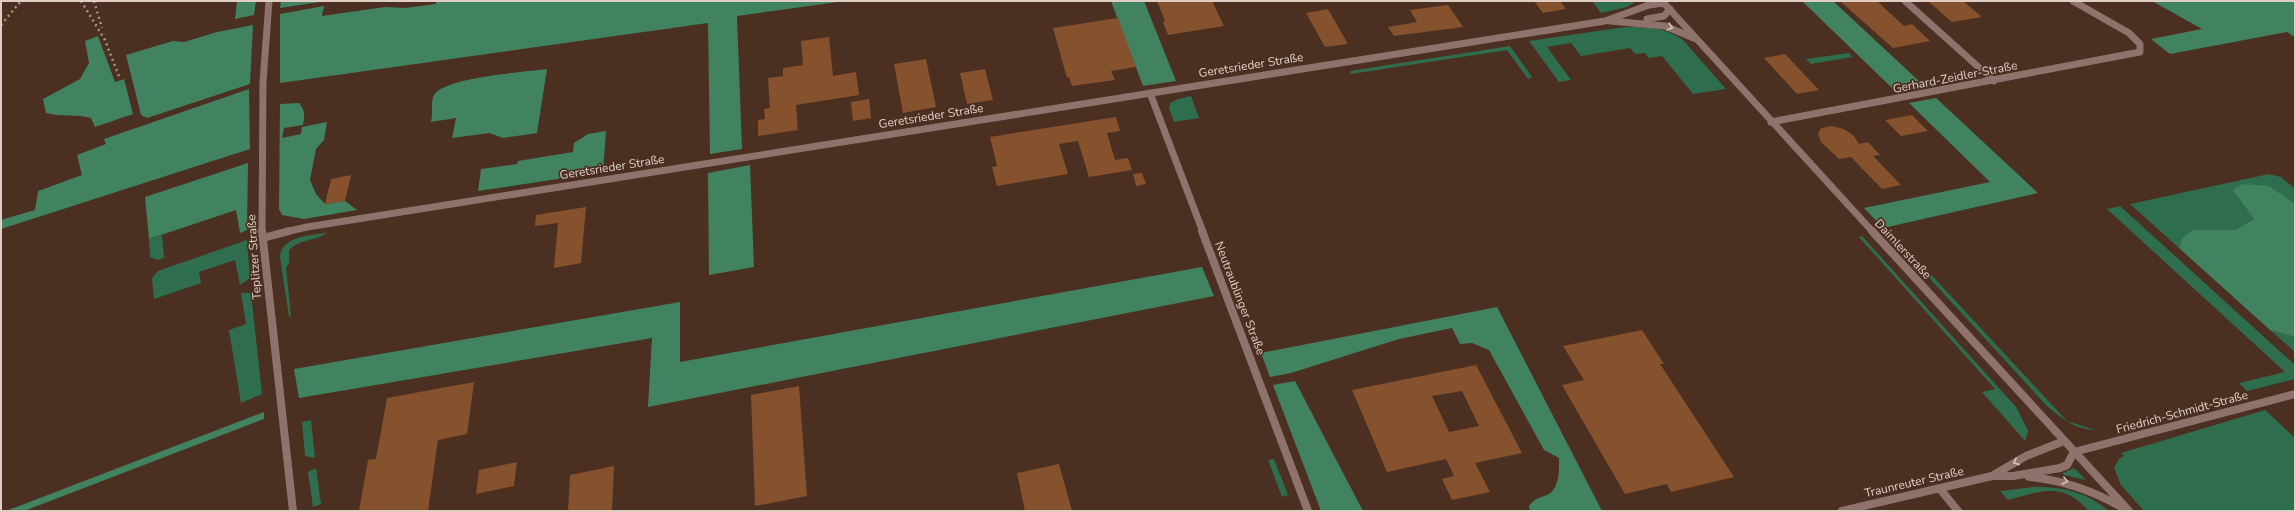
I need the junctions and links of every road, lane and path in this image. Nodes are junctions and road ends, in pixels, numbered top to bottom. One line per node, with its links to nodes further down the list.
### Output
1 (269, 1): 12 (street, Teplitzer Straße)
2 (1643, 1): 7 (street)
3 (1905, 1): 9 (street)
4 (2073, 1): 9 (street, Gerhard-Zeidler-Straße)
5 (1663, 2): 6 (street, Daimlerstraße); 7 (street, Geretsrieder Straße)
6 (1670, 10): 7 (street, Geretsrieder Straße); 8 (street, Daimlerstraße)
7 (1616, 20): 8 (street, Geretsrieder Straße, one-way to 8); 10 (street, Geretsrieder Straße)
8 (1696, 40): 11 (street, Daimlerstraße)
9 (1994, 80): 11 (street, Gerhard-Zeidler-Straße)
10 (1150, 93): 12 (street, Geretsrieder Straße); 20 (street, Neutraublinger Straße)
11 (1771, 122): 14 (street, Daimlerstraße)
12 (263, 238): 19 (street, Teplitzer Straße)
13 (2295, 394): 15 (street, Friedrich-Schmidt-Straße)
14 (2064, 441): 15 (street, Daimlerstraße); 16 (street, Traunreuter Straße, one-way to 16)
15 (2074, 452): 17 (street, Traunreuter Straße); 23 (street, Daimlerstraße)
16 (1992, 476): 17 (street, Traunreuter Straße); 18 (street, Traunreuter Straße)
17 (2013, 476): 23 (street, Traunreuter Straße, one-way to 23)
18 (1940, 489): 21 (street, Traunreuter Straße); 22 (street)
19 (293, 511)
20 (1308, 511)
21 (1842, 511)
22 (1958, 511)
23 (2129, 511)

